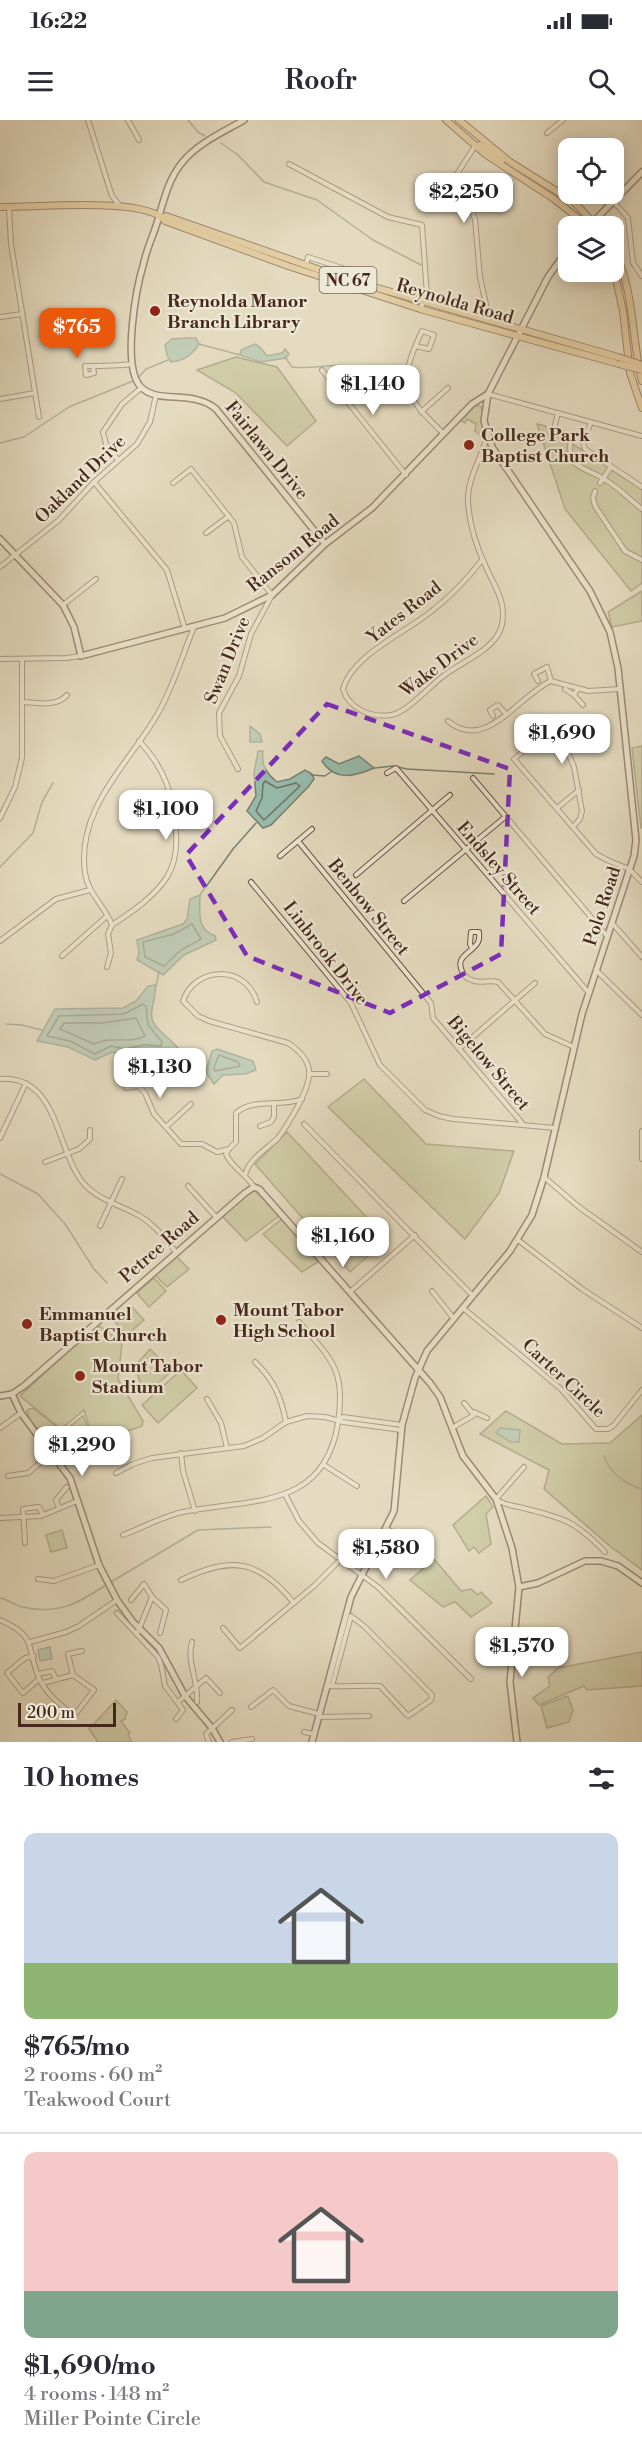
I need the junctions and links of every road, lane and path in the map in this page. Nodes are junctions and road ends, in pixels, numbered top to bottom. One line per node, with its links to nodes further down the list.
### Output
1 (88, 120): 14 (street)
2 (128, 120): 8 (street)
3 (244, 120): 24 (street)
4 (446, 120): 9 (main road)
5 (563, 120): 7 (street)
6 (461, 121): 11 (main road)
7 (547, 133)
8 (139, 140)
9 (476, 146): 11 (main road); 21 (main road); 34 (street)
10 (289, 164): 31 (street)
11 (527, 172): 22 (main road)
12 (642, 172): 13 (street)
13 (624, 190)
14 (112, 196): 17 (street); 20 (street)
15 (610, 204): 23 (street, bridge)
16 (616, 204): 29 (street)
17 (107, 205): 19 (main road, Reynolda Road / NC 67); 20 (main road, Reynolda Road / NC 67)
18 (0, 207): 19 (main road, Reynolda Road / NC 67)
19 (10, 207): 32 (street)
20 (120, 207): 24 (main road, Reynolda Road / NC 67)
21 (576, 216)
22 (587, 216)
23 (599, 216)
24 (161, 217): 26 (main road, Reynolda Road / NC 67); 31 (main road, Reynolda Road / NC 67); 38 (street)
25 (558, 262): 35 (street, Polo Road)
26 (306, 265): 27 (street); 31 (main road, Reynolda Road / NC 67)
27 (345, 269)
28 (624, 275): 43 (main road)
29 (642, 276)
30 (617, 282): 50 (main road)
31 (422, 306): 34 (main road, Reynolda Road / NC 67); 35 (main road, Reynolda Road / NC 67)
32 (22, 314): 33 (street); 46 (street)
33 (0, 317)
34 (485, 319): 35 (main road, Reynolda Road / NC 67)
35 (519, 332): 37 (main road, Reynolda Road / NC 67); 47 (street, Polo Road)
36 (415, 346): 36 (street); 51 (street)
37 (618, 361): 39 (main road, Reynolda Road / NC 67, bridge); 42 (main road, Reynolda Road / NC 67, bridge)
38 (132, 364): 40 (street); 44 (street)
39 (642, 365)
40 (93, 366)
41 (322, 370): 60 (street)
42 (642, 370)
43 (642, 381)
44 (141, 387): 48 (street, Fairlawn Drive); 58 (street)
45 (448, 387): 51 (street)
46 (35, 393): 49 (street); 53 (street)
47 (488, 394): 52 (street); 55 (street, Ransom Road); 56 (street, Polo Road)
48 (156, 395): 58 (street, Oakland Drive); 71 (street, Fairlawn Drive)
49 (0, 399)
50 (642, 408)
51 (421, 411): 55 (street)
52 (558, 413): 54 (street); 61 (street)
53 (39, 417)
54 (591, 422): 57 (street); 59 (street)
55 (444, 434): 60 (street, Ransom Road)
56 (487, 436): 74 (street, Wake Drive); 88 (street, Polo Road)
57 (642, 436)
58 (118, 460): 62 (street, Oakland Drive)
59 (611, 467): 61 (street); 65 (street)
60 (406, 475): 71 (street, Ransom Road)
61 (603, 478): 64 (street); 67 (street)
62 (94, 482): 72 (street, Oakland Drive); 80 (street)
63 (173, 483): 68 (street)
64 (600, 483)
65 (642, 487)
66 (595, 491): 73 (street)
67 (642, 509)
68 (229, 516): 69 (street); 77 (street)
69 (206, 533)
70 (0, 539): 72 (street)
71 (325, 544): 77 (street, Ransom Road)
72 (17, 555): 75 (street, Oakland Drive); 78 (street)
73 (642, 560)
74 (482, 561): 86 (street, Yates Road); 86 (street, Wake Drive)
75 (0, 567)
76 (96, 579): 78 (street)
77 (272, 595): 79 (street, Ransom Road); 98 (street, Swan Drive)
78 (63, 605): 81 (street)
79 (194, 627): 80 (street, Ransom Road); 97 (street)
80 (185, 630): 81 (street, Ransom Road)
81 (81, 656): 83 (street, Ransom Road)
82 (0, 659): 83 (street, Ransom Road)
83 (22, 659): 92 (street)
84 (538, 681): 85 (street)
85 (551, 681): 89 (street); 94 (street)
86 (344, 686)
87 (565, 689): 91 (street)
88 (620, 689): 89 (street); 112 (street, Polo Road)
89 (577, 690): 91 (street)
90 (67, 695): 92 (street)
91 (574, 695): 93 (street)
92 (23, 702): 106 (street)
93 (583, 705)
94 (507, 714): 95 (street); 96 (street)
95 (493, 716)
96 (448, 721)
97 (139, 741): 116 (street); 120 (street)
98 (238, 769)
99 (387, 773): 104 (street, Endsley Street)
100 (473, 778): 105 (street)
101 (579, 790): 103 (street); 103 (street); 107 (street)
102 (450, 795): 104 (street)
103 (557, 808): 107 (street)
104 (431, 810): 110 (street, Endsley Street); 113 (street)
105 (505, 817): 110 (street); 121 (street)
106 (0, 818)
107 (573, 827): 112 (street)
108 (312, 829): 109 (street)
109 (298, 841): 111 (street); 129 (street, Benbow Street)
110 (466, 850): 117 (street); 130 (street, Endsley Street)
111 (280, 856)
112 (630, 868): 115 (street); 119 (street, Polo Road)
113 (356, 875)
114 (251, 882): 145 (street, Linbrook Drive)
115 (642, 882)
116 (90, 890): 118 (street); 122 (street)
117 (404, 901)
118 (106, 915): 120 (street); 125 (street)
119 (612, 922): 121 (street, Polo Road); 124 (street)
120 (112, 925): 126 (street)
121 (607, 936): 127 (street, Polo Road)
122 (0, 941)
123 (472, 948): 131 (street)
124 (641, 954)
125 (62, 956)
126 (107, 967)
127 (596, 970): 130 (street, Polo Road); 133 (street)
128 (535, 983): 131 (street)
129 (419, 989): 135 (street, Bigelow Street)
130 (589, 993): 134 (street, Polo Road)
131 (515, 1001): 134 (street); 135 (street)
132 (257, 1002): 136 (street)
133 (642, 1015)
134 (574, 1047): 148 (street, Polo Road)
135 (459, 1049): 145 (street, Bigelow Street)
136 (310, 1074): 137 (street); 141 (street)
137 (327, 1074)
138 (0, 1079): 139 (street)
139 (26, 1083): 151 (street); 153 (street)
140 (126, 1088): 147 (street)
141 (302, 1098): 143 (street); 156 (street)
142 (191, 1104): 147 (street)
143 (274, 1104): 146 (street); 152 (street)
144 (304, 1124): 164 (street)
145 (522, 1124): 148 (street, Linbrook Drive)
146 (260, 1126)
147 (166, 1127): 152 (street)
148 (555, 1128): 157 (street, Polo Road)
149 (90, 1130): 153 (street)
150 (642, 1131): 154 (street)
151 (0, 1138)
152 (229, 1149): 156 (street)
153 (68, 1154): 155 (street); 161 (street)
154 (642, 1159)
155 (45, 1162)
156 (245, 1176): 160 (street)
157 (544, 1177): 165 (street, Polo Road); 167 (street)
158 (122, 1179): 161 (street)
159 (188, 1186): 162 (street)
160 (254, 1187): 162 (street, Petree Road); 169 (street)
161 (110, 1202): 163 (street); 166 (street)
162 (216, 1217): 166 (street, Petree Road)
163 (100, 1226)
164 (415, 1235): 169 (street); 170 (street)
165 (518, 1240): 170 (street, Polo Road); 174 (street)
166 (176, 1252): 180 (street, Petree Road)
167 (642, 1252)
168 (432, 1291): 172 (street)
169 (349, 1293): 176 (street)
170 (473, 1296): 171 (street, Polo Road)
171 (463, 1308): 172 (street, Polo Road); 179 (street, Carter Circle)
172 (454, 1319): 176 (street, Polo Road)
173 (299, 1322): 187 (street)
174 (642, 1328)
175 (255, 1362): 188 (street)
176 (418, 1369): 177 (street); 178 (street, Polo Road)
177 (430, 1383): 178 (street); 191 (street)
178 (412, 1388): 190 (street, Polo Road)
179 (642, 1390)
180 (12, 1394): 181 (street, Petree Road); 185 (street)
181 (0, 1396)
182 (207, 1399): 192 (street)
183 (464, 1403): 184 (street)
184 (473, 1412): 186 (street); 191 (street)
185 (21, 1413): 189 (street); 194 (street)
186 (487, 1418)
187 (338, 1419): 188 (street); 190 (street); 195 (street)
188 (285, 1422): 192 (street)
189 (0, 1428)
190 (401, 1428): 209 (street, Polo Road)
191 (452, 1428): 202 (street)
192 (227, 1448): 193 (street)
193 (181, 1453): 197 (street); 205 (street)
194 (51, 1454): 198 (street); 203 (street)
195 (324, 1465): 199 (street); 201 (street)
196 (524, 1467): 202 (street)
197 (116, 1473)
198 (8, 1476)
199 (357, 1486)
200 (67, 1487): 204 (street)
201 (285, 1494): 205 (street); 214 (street)
202 (496, 1499): 213 (street); 220 (street)
203 (77, 1501): 204 (street); 215 (street)
204 (59, 1508): 206 (street)
205 (195, 1511): 210 (street)
206 (43, 1515): 207 (street); 207 (street)
207 (23, 1517): 208 (street); 211 (street)
208 (0, 1518)
209 (387, 1529): 212 (street); 216 (street, Polo Road)
210 (123, 1535)
211 (25, 1543)
212 (417, 1545)
213 (605, 1552)
214 (341, 1559): 216 (street); 224 (street)
215 (99, 1565): 217 (street); 222 (street)
216 (362, 1574): 226 (street, Polo Road); 238 (street)
217 (38, 1579)
218 (182, 1580): 224 (street)
219 (642, 1583): 220 (street)
220 (519, 1587): 259 (street)
221 (152, 1597): 223 (street); 229 (street); 230 (street)
222 (117, 1600): 229 (street); 231 (street)
223 (131, 1600)
224 (294, 1603): 228 (street)
225 (117, 1613): 229 (street)
226 (348, 1616): 241 (street, Polo Road); 241 (street)
227 (0, 1620): 231 (street)
228 (223, 1628)
229 (138, 1631): 243 (street); 244 (street)
230 (160, 1633)
231 (30, 1641): 234 (street)
232 (192, 1642): 240 (street)
233 (82, 1651): 235 (street)
234 (34, 1656): 236 (street); 236 (street)
235 (73, 1676): 237 (street); 239 (street)
236 (39, 1677): 237 (street); 239 (street)
237 (56, 1679): 239 (street)
238 (471, 1679)
239 (43, 1683)
240 (198, 1685): 242 (street); 243 (street); 245 (street)
241 (329, 1686): 248 (street, Polo Road)
242 (220, 1693)
243 (185, 1696): 244 (street); 251 (street)
244 (178, 1702): 250 (street)
245 (197, 1702)
246 (250, 1707): 248 (street)
247 (232, 1710): 251 (street)
248 (319, 1715): 249 (street); 253 (street, Polo Road)
249 (369, 1716)
250 (176, 1719)
251 (212, 1728): 255 (street); 256 (street)
252 (304, 1732): 253 (street)
253 (314, 1734): 258 (street, Polo Road)
254 (252, 1739): 257 (street)
255 (209, 1742)
256 (220, 1742)
257 (232, 1742)
258 (312, 1742)
259 (517, 1742)

